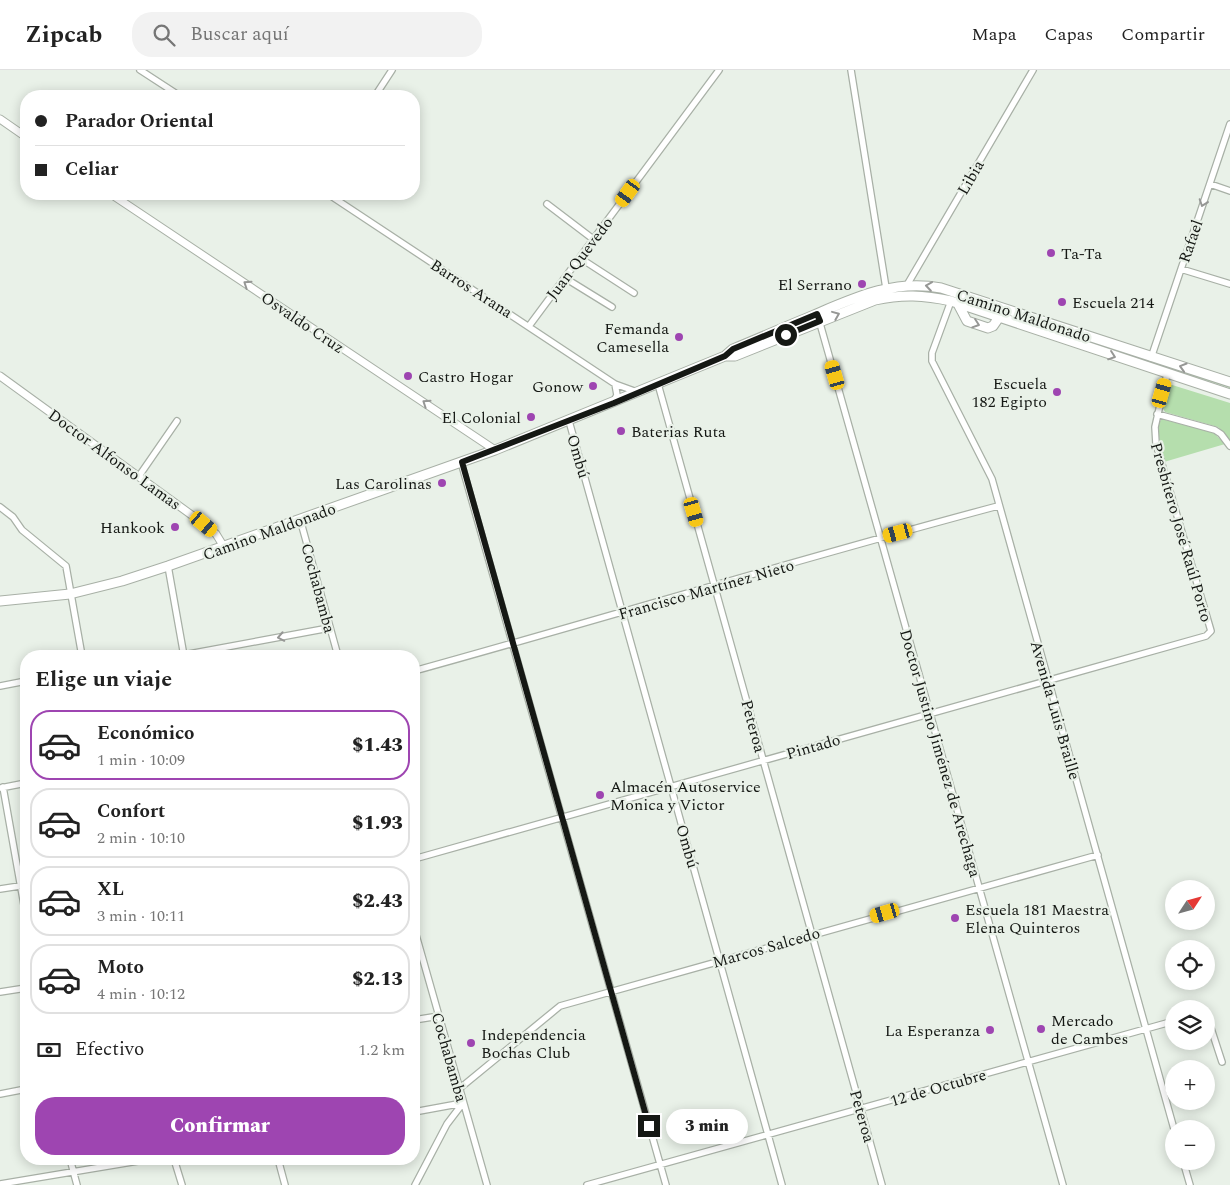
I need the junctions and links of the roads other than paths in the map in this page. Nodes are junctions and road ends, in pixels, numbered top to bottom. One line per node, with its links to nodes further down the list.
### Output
1 (140, 70): 6 (street)
2 (392, 70): 7 (street)
3 (719, 70): 16 (street, Juan Quevedo)
4 (851, 70): 22 (street)
5 (1033, 70): 21 (street, Libia)
6 (171, 90)
7 (379, 90)
8 (0, 119): 10 (street)
9 (1230, 124): 11 (street, Rafael)
10 (20, 133)
11 (1210, 184): 12 (street); 18 (street, Rafael, one-way to 18)
12 (1230, 191)
13 (120, 200): 42 (street, Osvaldo Cruz, one-way to 13)
14 (337, 200): 28 (street, Barros Arana)
15 (547, 204): 16 (street)
16 (593, 240): 17 (street, Juan Quevedo)
17 (580, 258): 19 (street, Juan Quevedo); 23 (street)
18 (1181, 269): 20 (street); 29 (street, Rafael)
19 (565, 278): 25 (street); 28 (street, Juan Quevedo)
20 (1230, 284)
21 (907, 285): 22 (main road, Camino Maldonado); 26 (main road, Camino Maldonado, one-way to 21)
22 (886, 288): 27 (main road, Camino Maldonado)
23 (634, 293)
24 (954, 303): 26 (main road, Camino Maldonado); 26 (main road, one-way to 26); 27 (main road, Camino Maldonado, one-way to 24); 45 (street, Avenida Luis Braille)
25 (612, 307)
26 (1002, 313): 29 (main road, Camino Maldonado); 30 (main road, Camino Maldonado, one-way to 30)
27 (818, 318): 34 (main road, Camino Maldonado); 48 (street, Doctor Justino Jiménez de Arechaga)
28 (529, 326): 33 (street, Barros Arana)
29 (1151, 358): 32 (main road, Camino Maldonado, one-way to 29)
30 (1167, 374): 36 (main road, Camino Maldonado); 38 (street, Presbítero José Raúl Porto)
31 (0, 376): 44 (street, Doctor Alfonso Lamas)
32 (1230, 382)
33 (615, 384): 35 (street, Barros Arana); 37 (street)
34 (658, 384): 35 (main road, Camino Maldonado); 51 (street, Peteroa)
35 (638, 392): 37 (main road, Camino Maldonado)
36 (1230, 394)
37 (614, 403): 40 (main road, Camino Maldonado)
38 (1157, 414): 41 (street); 56 (street, Presbítero José Raúl Porto)
39 (177, 421): 44 (street)
40 (569, 421): 42 (main road, Camino Maldonado); 54 (street, Ombú)
41 (1230, 446)
42 (495, 450): 43 (main road, Camino Maldonado)
43 (462, 462): 47 (main road, Camino Maldonado); 57 (street)
44 (139, 476): 49 (street, Doctor Alfonso Lamas)
45 (998, 506): 48 (street, Francisco Martínez Nieto); 63 (street, Avenida Luis Braille)
46 (0, 508): 52 (street)
47 (300, 519): 49 (main road, Camino Maldonado); 55 (street, Cochabamba)
48 (881, 537): 51 (street, Francisco Martínez Nieto); 66 (street, Doctor Justino Jiménez de Arechaga)
49 (224, 547): 50 (main road, Camino Maldonado)
50 (168, 566): 52 (main road, Camino Maldonado); 59 (street)
51 (715, 586): 54 (street, Francisco Martínez Nieto); 67 (street, Peteroa)
52 (70, 594): 53 (main road, Camino Maldonado); 58 (street)
53 (0, 601)
54 (623, 613): 57 (street, Francisco Martínez Nieto); 69 (street, Ombú)
55 (329, 628): 60 (street, one-way to 60); 61 (street, Cochabamba)
56 (1210, 631): 63 (street, Pintado)
57 (513, 644): 62 (street, Francisco Martínez Nieto); 71 (street)
58 (81, 650)
59 (181, 650)
60 (214, 650)
61 (336, 650)
62 (420, 669)
63 (1048, 680): 66 (street, Pintado); 72 (street, Avenida Luis Braille)
64 (20, 682): 65 (street)
65 (0, 686)
66 (928, 712): 67 (street, Pintado); 76 (street, Doctor Justino Jiménez de Arechaga)
67 (763, 760): 69 (street, Pintado); 78 (street, Peteroa)
68 (20, 784): 70 (street)
69 (671, 786): 71 (street, Pintado); 80 (street, Ombú)
70 (1, 787): 74 (street)
71 (562, 817): 73 (street, Pintado); 82 (street)
72 (1098, 855): 76 (street, Marcos Salcedo); 87 (street, Avenida Luis Braille)
73 (420, 857)
74 (20, 872)
75 (20, 886): 77 (street)
76 (979, 887): 78 (street, Marcos Salcedo); 89 (street, Doctor Justino Jiménez de Arechaga)
77 (0, 889)
78 (810, 934): 80 (street, Marcos Salcedo); 95 (street, Peteroa)
79 (420, 949): 84 (street, Cochabamba)
80 (720, 960): 82 (street, Marcos Salcedo); 98 (street, Ombú)
81 (20, 989): 83 (street)
82 (611, 991): 91 (street, Marcos Salcedo); 99 (street)
83 (0, 992)
84 (439, 1016): 85 (street); 91 (street, Cochabamba)
85 (420, 1019)
86 (1165, 1023): 87 (street, 12 de Octubre)
87 (1146, 1028): 89 (street, 12 de Octubre); 97 (street, Avenida Luis Braille)
88 (1215, 1039): 90 (street)
89 (1028, 1061): 95 (street, 12 de Octubre); 116 (street, Doctor Justino Jiménez de Arechaga)
90 (1222, 1062)
91 (460, 1089): 94 (street, Cochabamba)
92 (20, 1090): 93 (street)
93 (0, 1094)
94 (463, 1103): 96 (street); 110 (street); 111 (street, Cochabamba)
95 (861, 1108): 98 (street, 12 de Octubre); 115 (street, Peteroa)
96 (420, 1111)
97 (1172, 1120)
98 (768, 1134): 99 (street, 12 de Octubre); 114 (street, Ombú)
99 (660, 1164): 112 (street, 12 de Octubre); 113 (street)
100 (71, 1165): 105 (street)
101 (114, 1165): 105 (street)
102 (176, 1165): 108 (street)
103 (279, 1165): 109 (street)
104 (1186, 1170): 117 (street)
105 (73, 1172): 106 (street); 107 (street)
106 (0, 1184)
107 (76, 1185)
108 (182, 1185)
109 (284, 1185)
110 (415, 1185)
111 (487, 1185)
112 (587, 1185)
113 (666, 1185)
114 (782, 1185)
115 (882, 1185)
116 (1063, 1185)
117 (1190, 1185)

